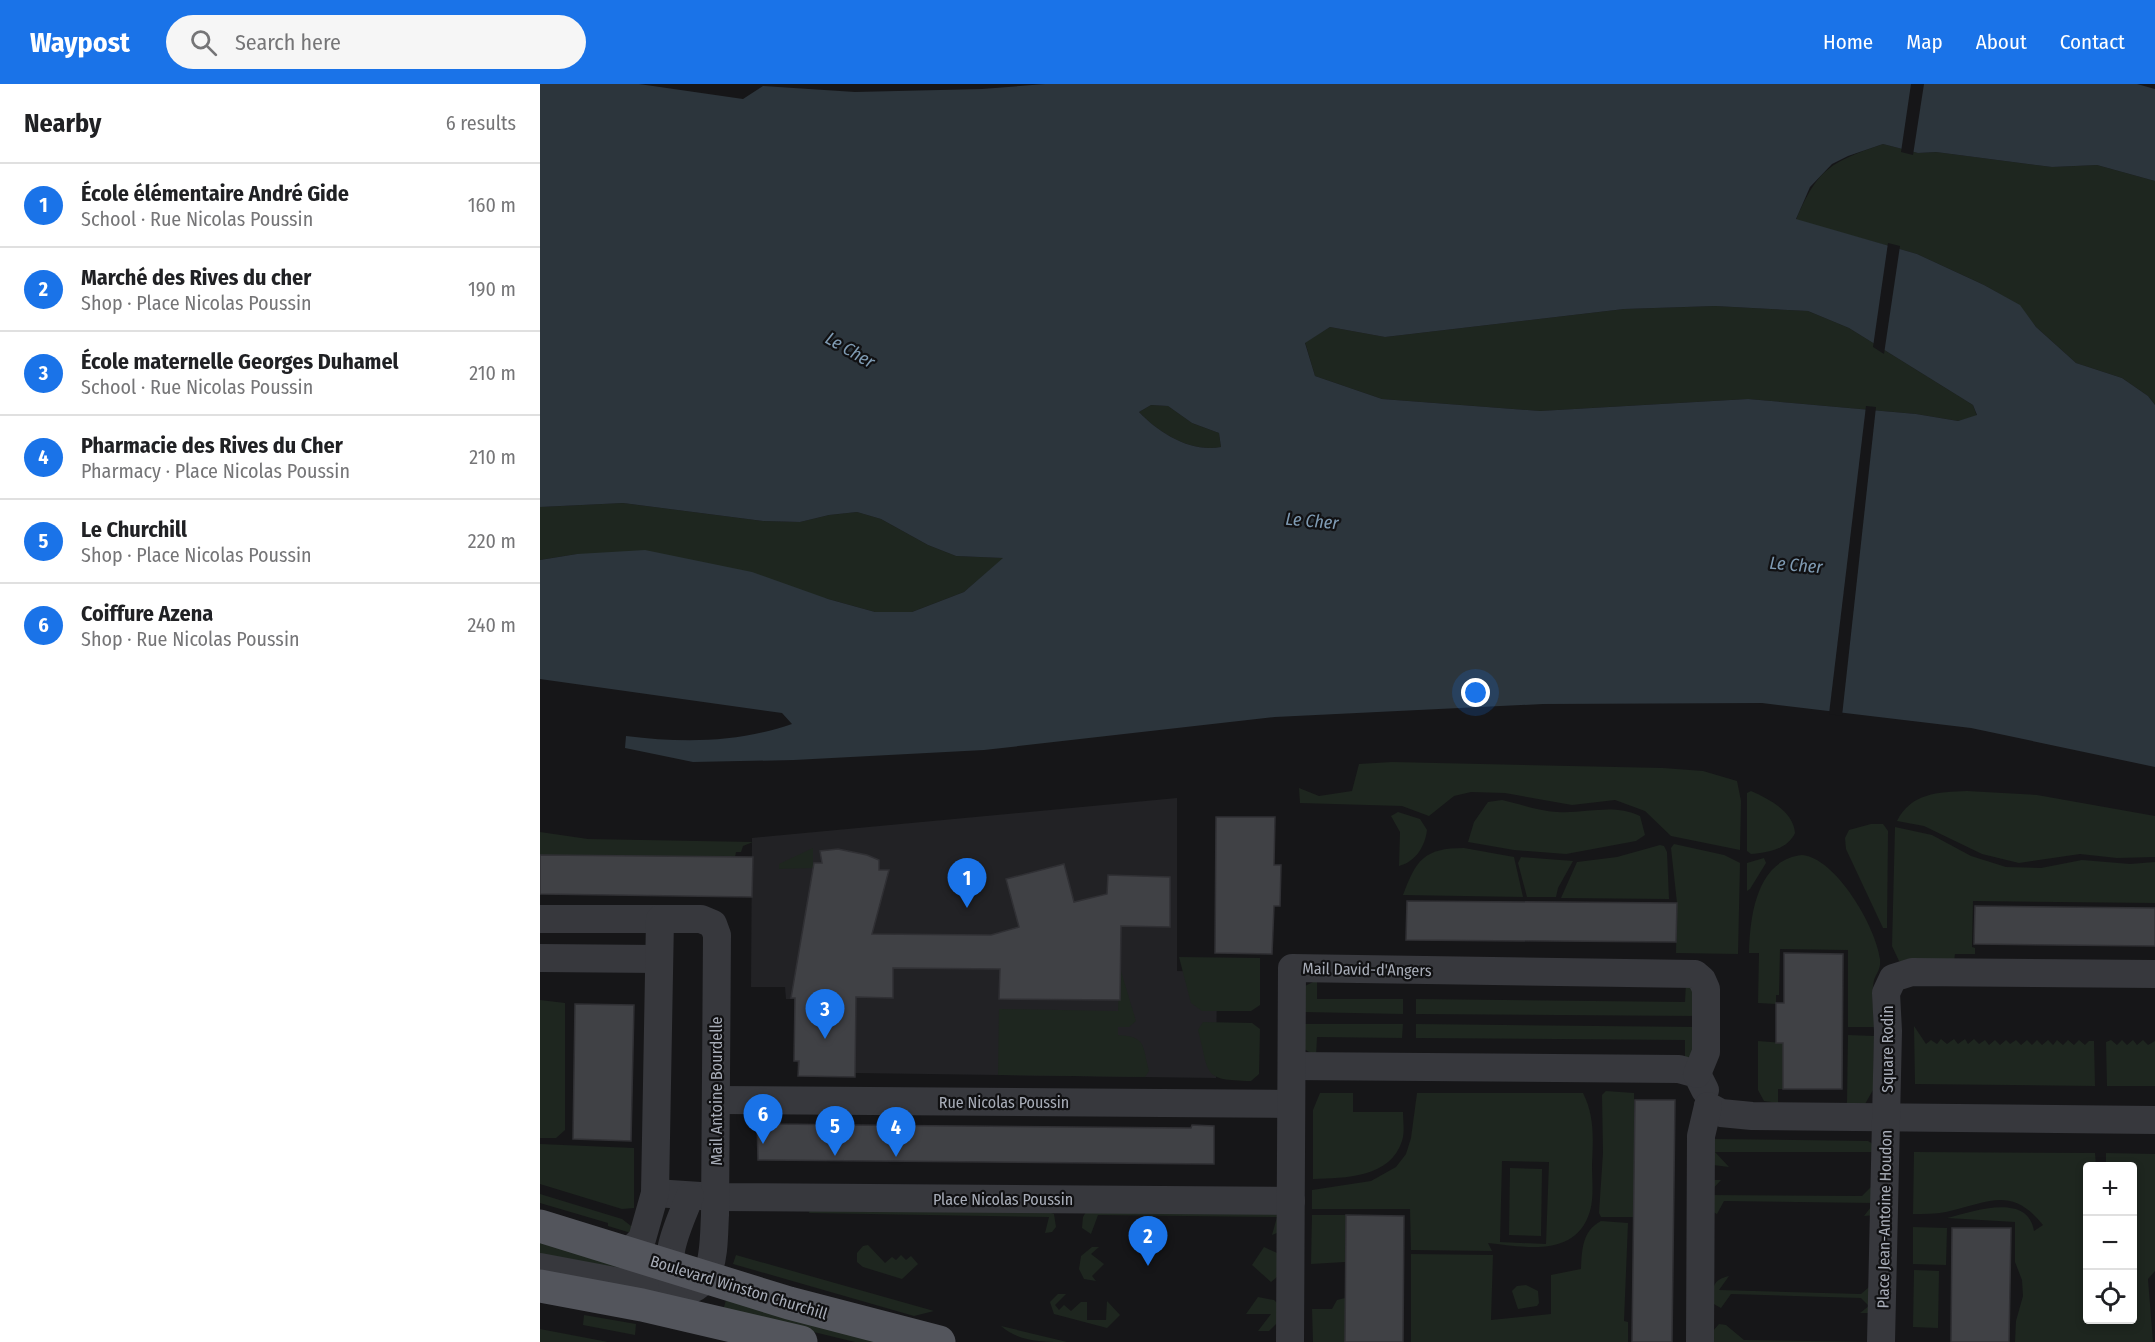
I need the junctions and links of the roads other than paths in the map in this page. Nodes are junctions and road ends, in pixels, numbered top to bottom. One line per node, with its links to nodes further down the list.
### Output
1 (540, 919): 2 (street, Mail Antoine Bourdelle)
2 (660, 920): 4 (street); 8 (street, Mail Antoine Bourdelle)
3 (540, 958): 4 (street)
4 (659, 959): 13 (street)
5 (2155, 974): 11 (street, Square Rodin)
6 (1292, 1066): 7 (street); 7 (street, Mail David-d'Angers); 9 (street)
7 (1697, 1074): 10 (street)
8 (716, 1100): 9 (street, Rue Nicolas Poussin); 14 (street, Mail Antoine Bourdelle)
9 (1291, 1104): 15 (street)
10 (1708, 1106): 11 (street, Place Jean-Antoine Houdon); 25 (street)
11 (1887, 1117): 12 (street, Square Rodin); 26 (street, Place Jean-Antoine Houdon)
12 (2155, 1120)
13 (656, 1193): 14 (street, Place Nicolas Poussin); 17 (street)
14 (702, 1197): 15 (street, Place Nicolas Poussin); 19 (street, Mail Antoine Bourdelle); 21 (street, Mail Antoine Bourdelle)
15 (1291, 1201): 24 (street)
16 (540, 1226): 17 (main road, Boulevard Winston Churchill)
17 (628, 1253): 21 (main road, Boulevard Winston Churchill)
18 (540, 1267): 21 (street)
19 (707, 1277): 21 (main road, Boulevard Winston Churchill); 23 (main road, Boulevard Winston Churchill)
20 (540, 1286): 21 (main road, Boulevard Winston Churchill)
21 (680, 1292): 22 (main road, Boulevard Winston Churchill)
22 (801, 1342)
23 (939, 1342)
24 (1290, 1342)
25 (1700, 1342)
26 (1881, 1342)

